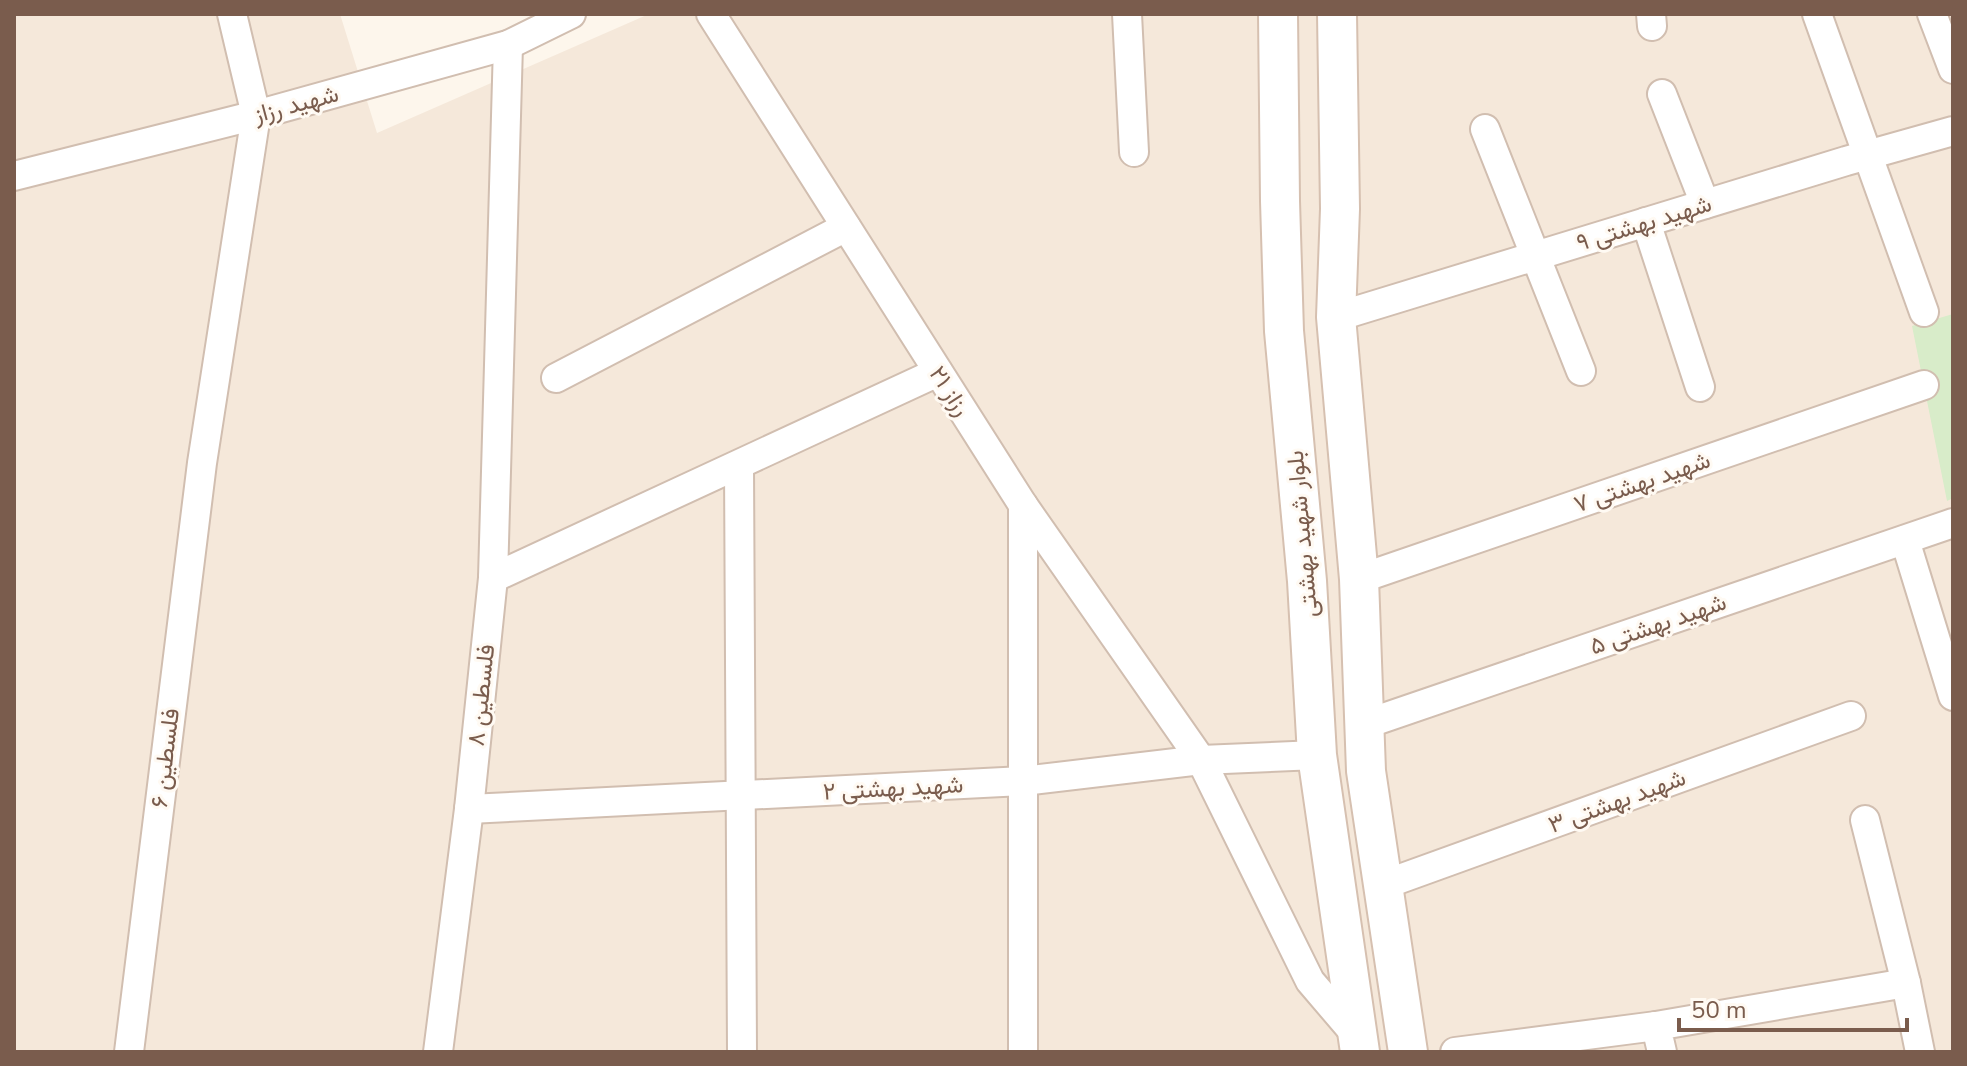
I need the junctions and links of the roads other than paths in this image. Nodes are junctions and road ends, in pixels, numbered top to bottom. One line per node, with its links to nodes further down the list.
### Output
1 (232, 14): 12 (street)
2 (571, 14): 9 (street, شهید رزاز)
3 (711, 14): 20 (street, رزاز ۲۱)
4 (1127, 14): 15 (street)
5 (1278, 14): 38 (main road, بلوار شهید بهشتی)
6 (1337, 14): 23 (main road)
7 (1817, 14): 16 (street)
8 (1932, 14): 10 (street)
9 (508, 45): 12 (street, شهید رزاز); 33 (street, فلسطین ۸)
10 (1953, 69)
11 (1662, 94): 18 (street)
12 (256, 115): 17 (street, شهید رزاز); 48 (street, فلسطین ۶)
13 (1485, 129): 21 (street)
14 (1953, 131): 16 (street, شهید بهشتی ۹)
15 (1134, 152)
16 (1868, 155): 18 (street, شهید بهشتی ۹); 22 (street)
17 (14, 176)
18 (1705, 204): 19 (street, شهید بهشتی ۹)
19 (1646, 222): 21 (street, شهید بهشتی ۹); 28 (street)
20 (846, 227): 25 (street, رزاز ۲۱); 26 (street)
21 (1535, 256): 23 (street, شهید بهشتی ۹); 24 (street)
22 (1924, 312)
23 (1336, 317): 34 (main road)
24 (1581, 371)
25 (938, 372): 29 (street); 30 (street, رزاز ۲۱)
26 (556, 378)
27 (1924, 385): 34 (street, شهید بهشتی ۷)
28 (1700, 387)
29 (739, 465): 33 (street); 41 (street)
30 (1023, 505): 39 (street, رزاز ۲۱); 40 (street)
31 (1953, 523): 32 (street, شهید بهشتی ۵)
32 (1905, 540): 35 (street); 37 (street, شهید بهشتی ۵)
33 (493, 578): 42 (street, فلسطین ۸)
34 (1359, 579): 37 (main road)
35 (1953, 696)
36 (1851, 716): 44 (street, شهید بهشتی ۳)
37 (1363, 725): 44 (main road)
38 (1317, 755): 39 (street, شهید بهشتی ۲); 47 (main road, بلوار شهید بهشتی)
39 (1201, 760): 40 (street, شهید بهشتی ۲); 47 (street, رزاز ۲۱)
40 (1023, 781): 41 (street, شهید بهشتی ۲); 51 (street)
41 (740, 795): 42 (street, شهید بهشتی ۲); 50 (street)
42 (469, 809): 49 (street, فلسطین ۸)
43 (1865, 820): 45 (street)
44 (1383, 885): 52 (main road)
45 (1906, 983): 46 (street); 54 (street)
46 (1659, 1039): 53 (street)
47 (1358, 1044)
48 (129, 1052)
49 (438, 1052)
50 (742, 1052)
51 (1023, 1052)
52 (1408, 1052)
53 (1455, 1052)
54 (1920, 1052)

